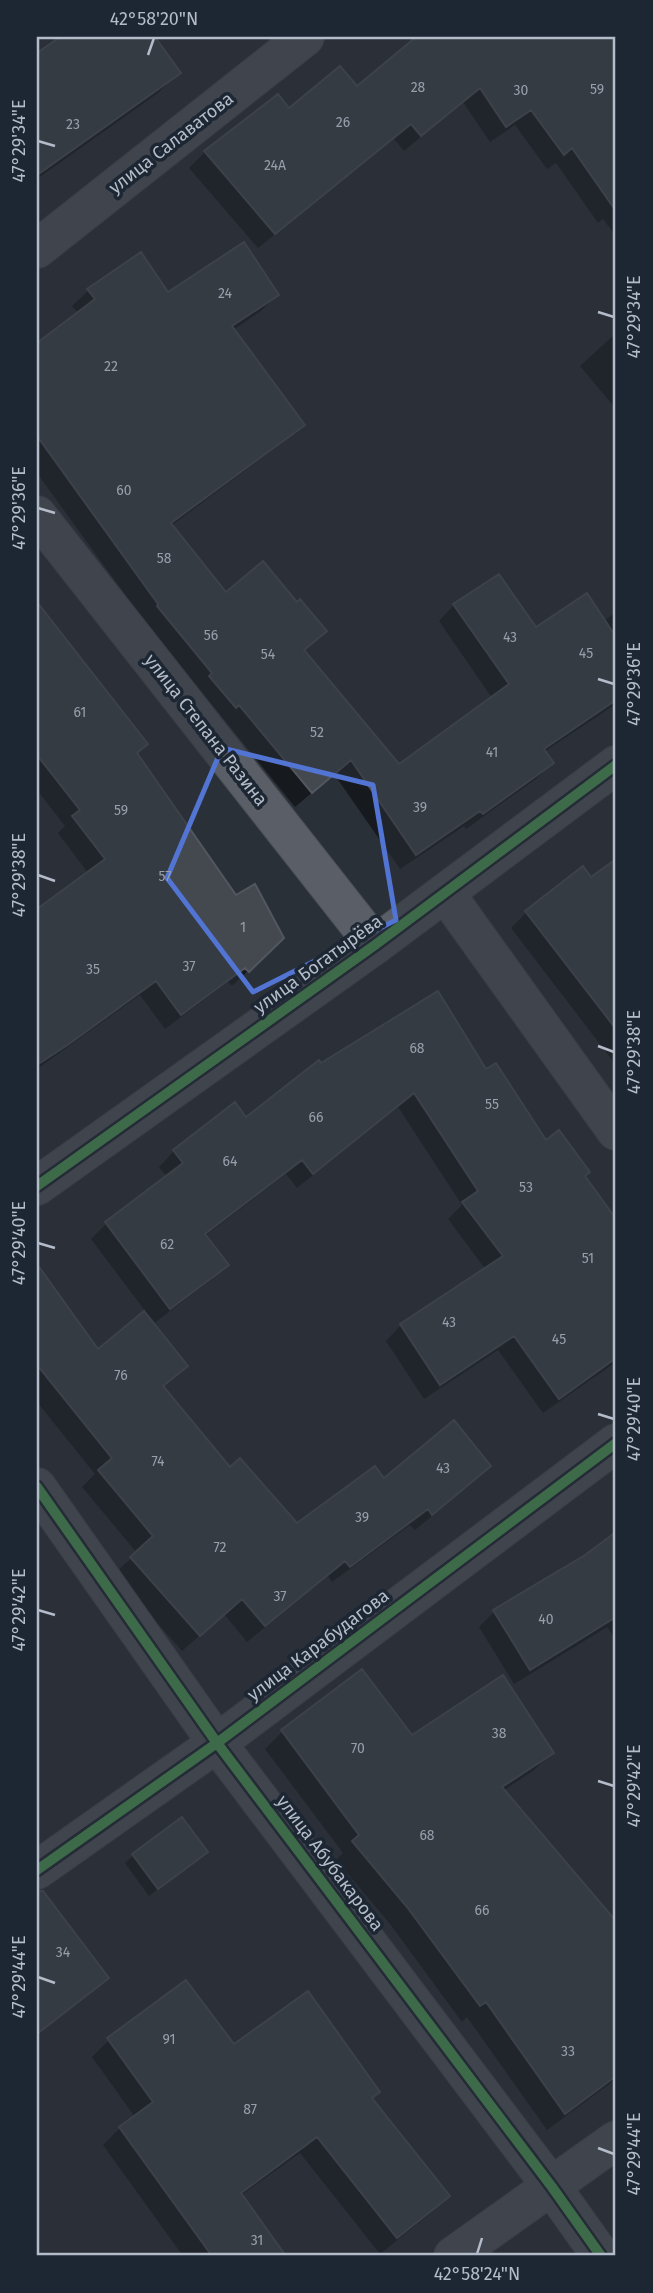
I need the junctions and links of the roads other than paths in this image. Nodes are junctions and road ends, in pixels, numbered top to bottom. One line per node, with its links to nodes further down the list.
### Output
1 (305, 37): 2 (street, улица Салаватова)
2 (37, 249)
3 (37, 515): 6 (street, улица Степана Разина)
4 (616, 765): 5 (street, улица Богатырёва)
5 (446, 894): 6 (street, улица Богатырёва); 7 (street)
6 (375, 945): 8 (street, улица Богатырёва)
7 (616, 1131)
8 (37, 1186)
9 (616, 1443): 11 (street, улица Карабудагова)
10 (37, 1487): 11 (street, улица Абубакарова)
11 (217, 1743): 12 (street, улица Карабудагова); 14 (street, улица Абубакарова)
12 (37, 1870)
13 (616, 2140): 14 (street)
14 (552, 2187): 15 (street); 16 (street, улица Абубакарова)
15 (453, 2256)
16 (601, 2256)

